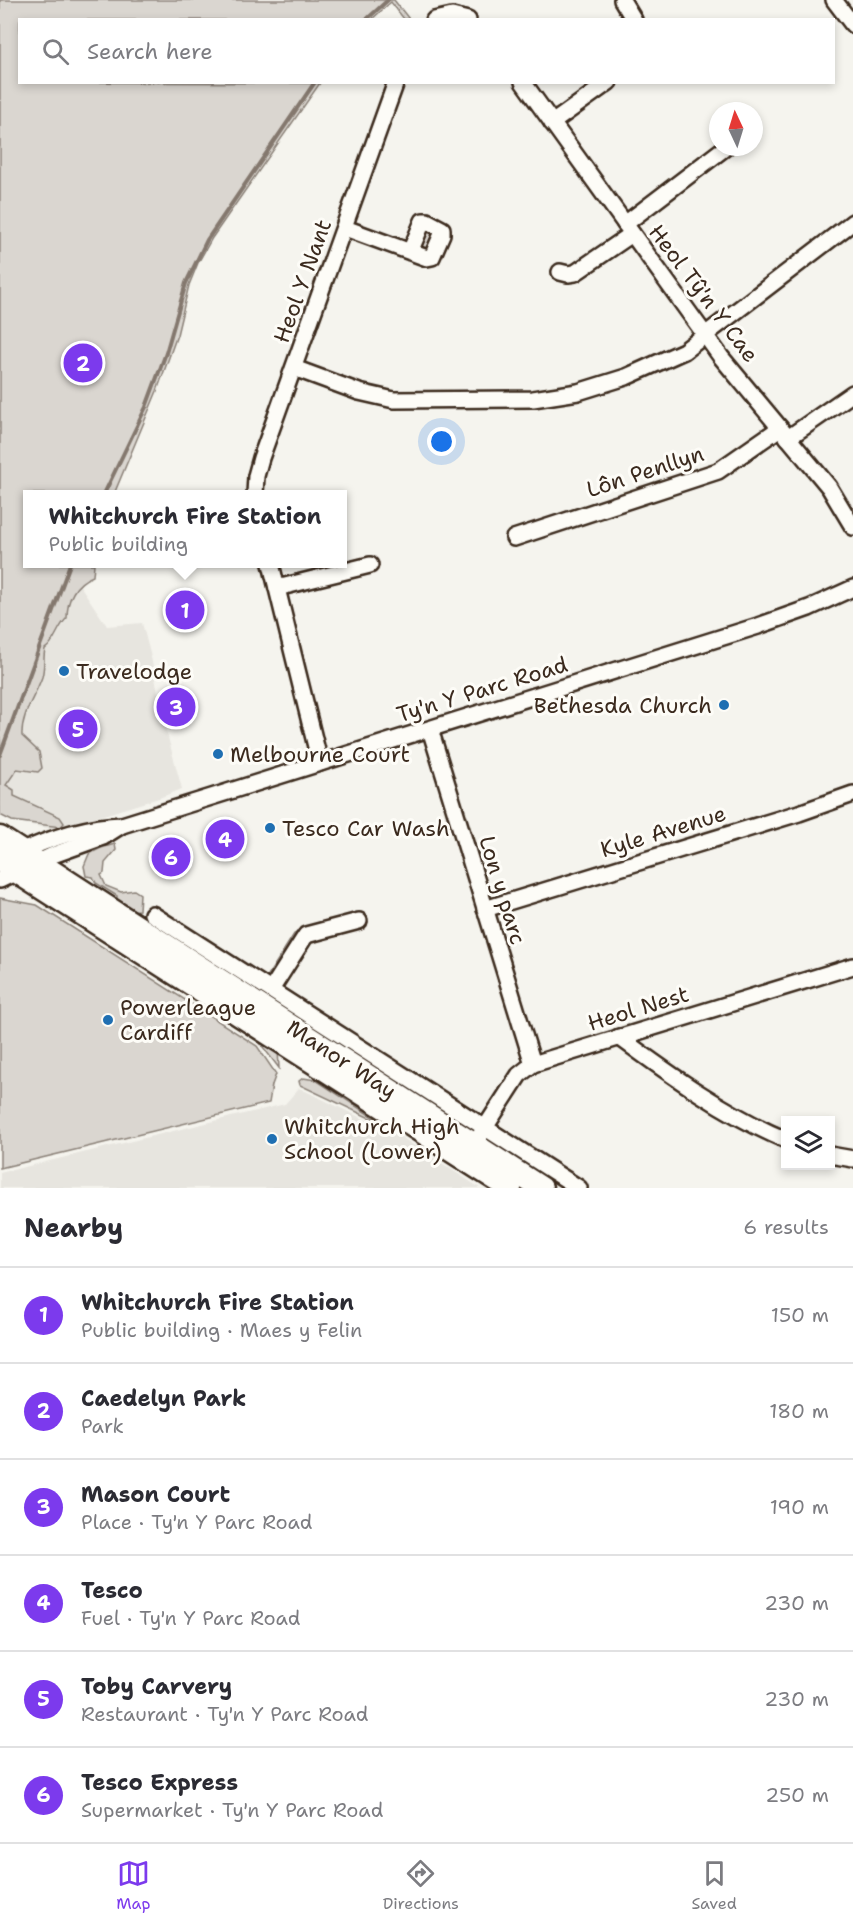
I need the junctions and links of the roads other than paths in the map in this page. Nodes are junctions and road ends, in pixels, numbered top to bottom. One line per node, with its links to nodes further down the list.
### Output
1 (622, 0): 5 (street)
2 (834, 0): 6 (street)
3 (438, 18): 4 (street)
4 (465, 18)
5 (633, 18)
6 (853, 25)
7 (395, 84): 13 (street, Heol Y Nant)
8 (524, 84): 10 (street, Heol Tŷ'n Y Cae)
9 (606, 84): 10 (street)
10 (552, 123): 14 (street, Heol Tŷ'n Y Cae)
11 (715, 156): 14 (street)
12 (853, 222): 17 (street)
13 (345, 228): 15 (street); 18 (street, Heol Y Nant)
14 (628, 229): 16 (street); 17 (street, Heol Tŷ'n Y Cae)
15 (410, 252)
16 (560, 272)
17 (705, 336): 18 (street); 20 (street, Heol Tŷ'n Y Cae)
18 (294, 368): 21 (street, Heol Y Nant)
19 (853, 393): 20 (street, Lôn Penllyn)
20 (784, 433): 22 (street, Heol Tŷ'n Y Cae); 23 (street, Lôn Penllyn)
21 (255, 490)
22 (853, 527)
23 (514, 538)
24 (370, 565): 26 (street)
25 (272, 568): 26 (street)
26 (277, 588): 29 (street)
27 (853, 588): 28 (street, Ty'n Y Parc Road)
28 (430, 729): 29 (street, Ty'n Y Parc Road); 32 (street, Lon y parc)
29 (320, 763): 31 (street, Ty'n Y Parc Road)
30 (853, 794): 32 (street, Kyle Avenue)
31 (13, 861): 39 (highway, Manor Way); 43 (highway, Manor Way)
32 (485, 909): 38 (street, Lon y parc)
33 (152, 914): 36 (street, Manor Way)
34 (359, 921): 36 (street)
35 (853, 966): 37 (street, Heol Nest)
36 (271, 990): 39 (street, Manor Way)
37 (619, 1037): 38 (street, Heol Nest); 40 (street)
38 (533, 1064): 39 (street, Heol Nest)
39 (479, 1136): 44 (highway, Manor Way); 45 (street, Manor Way)
40 (781, 1137)
41 (835, 1156): 42 (street)
42 (853, 1159)
43 (510, 1188)
44 (541, 1188)
45 (579, 1188)

